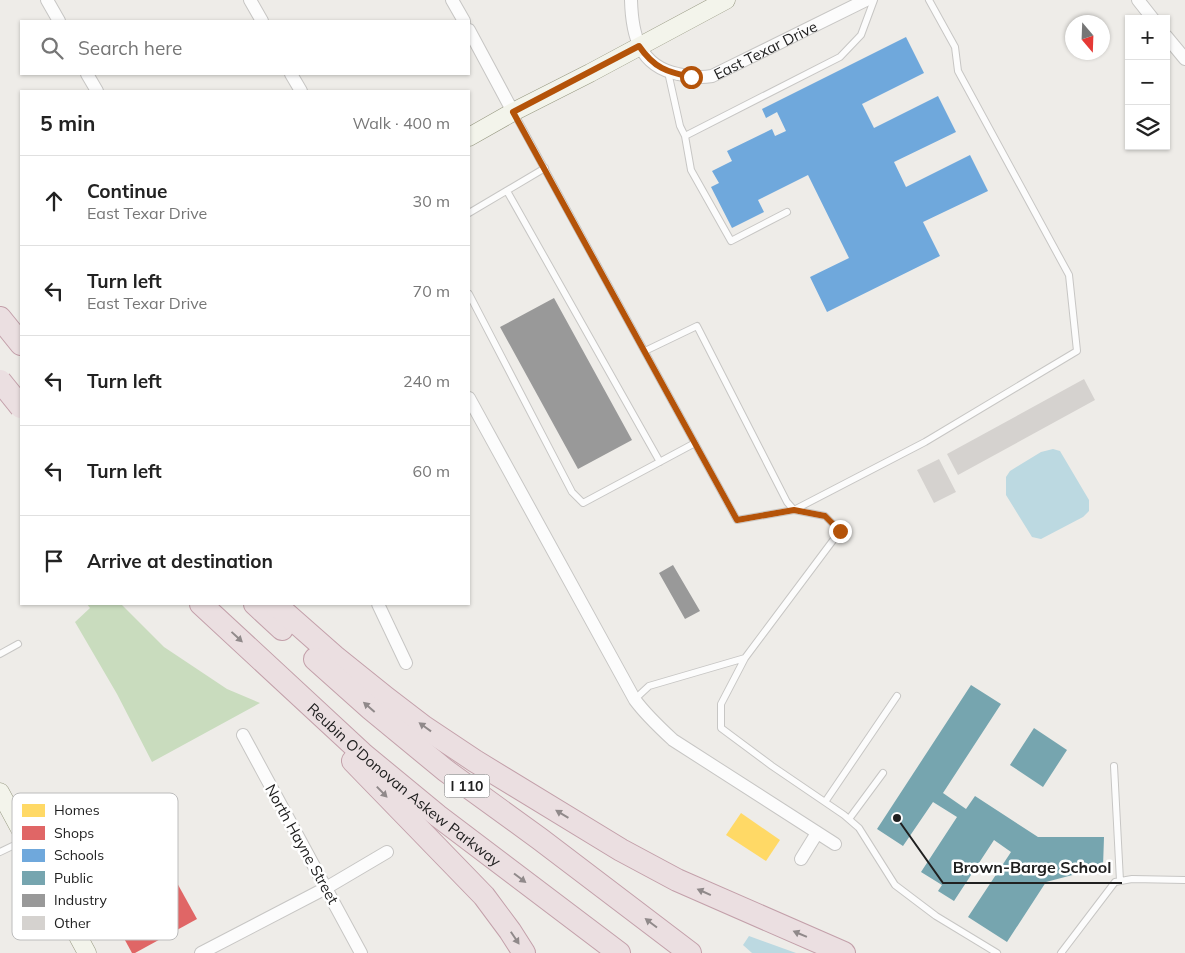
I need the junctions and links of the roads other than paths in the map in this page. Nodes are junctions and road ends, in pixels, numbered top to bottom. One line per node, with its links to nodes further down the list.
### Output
1 (47, 0): 11 (street)
2 (250, 0): 12 (street)
3 (452, 0): 13 (street)
4 (631, 0): 16 (street, East Texar Drive)
5 (726, 0): 16 (main road)
6 (866, 0): 18 (street, East Texar Drive)
7 (874, 0): 25 (lane)
8 (929, 0): 39 (lane)
9 (1138, 0): 10 (street)
10 (1150, 15)
11 (57, 20)
12 (261, 20)
13 (463, 20)
14 (470, 32): 23 (street)
15 (1170, 41): 17 (street)
16 (639, 46): 18 (street, East Texar Drive); 23 (main road)
17 (1185, 59)
18 (668, 72): 25 (lane)
19 (88, 75): 21 (street)
20 (292, 75): 22 (street)
21 (95, 90)
22 (300, 90)
23 (513, 112): 24 (main road); 26 (lane)
24 (470, 136)
25 (685, 136): 29 (lane)
26 (545, 168): 27 (lane); 31 (lane)
27 (506, 191): 28 (lane); 38 (lane)
28 (470, 212)
29 (788, 212)
30 (470, 296): 38 (lane)
31 (645, 351): 37 (lane); 39 (lane)
32 (0, 381): 36 (highway, bridge)
33 (20, 385): 34 (main road)
34 (0, 395)
35 (470, 400): 49 (street)
36 (20, 406)
37 (695, 443): 38 (lane); 39 (lane)
38 (660, 462)
39 (794, 510): 46 (lane)
40 (202, 605): 50 (highway, Reubin O'Donovan Askew Parkway / I 110, one-way to 50)
41 (256, 605): 73 (highway, I 110, one-way to 41)
42 (276, 605): 74 (highway, one-way to 42)
43 (378, 605): 47 (street)
44 (18, 644): 45 (lane)
45 (0, 654)
46 (745, 658): 49 (lane); 55 (lane)
47 (406, 663)
48 (897, 696): 55 (lane)
49 (634, 700): 58 (street)
50 (333, 726): 71 (highway, one-way to 71); 72 (highway, Reubin O'Donovan Askew Parkway / I 110, one-way to 72)
51 (243, 735): 66 (street, North Hayne Street)
52 (1114, 766): 65 (lane)
53 (882, 772): 57 (lane)
54 (0, 792): 56 (main road)
55 (825, 802): 57 (lane)
56 (12, 814)
57 (849, 820): 75 (lane)
58 (817, 833): 59 (street); 63 (street)
59 (834, 844)
60 (12, 846): 61 (lane)
61 (0, 852)
62 (387, 852): 66 (street)
63 (800, 859)
64 (1185, 880): 65 (lane)
65 (1120, 881): 76 (lane)
66 (326, 888): 69 (street); 70 (street, North Hayne Street)
67 (80, 940): 68 (main road)
68 (87, 953)
69 (201, 953)
70 (361, 953)
71 (524, 953)
72 (619, 953)
73 (690, 953)
74 (844, 953)
75 (997, 953)
76 (1061, 953)

